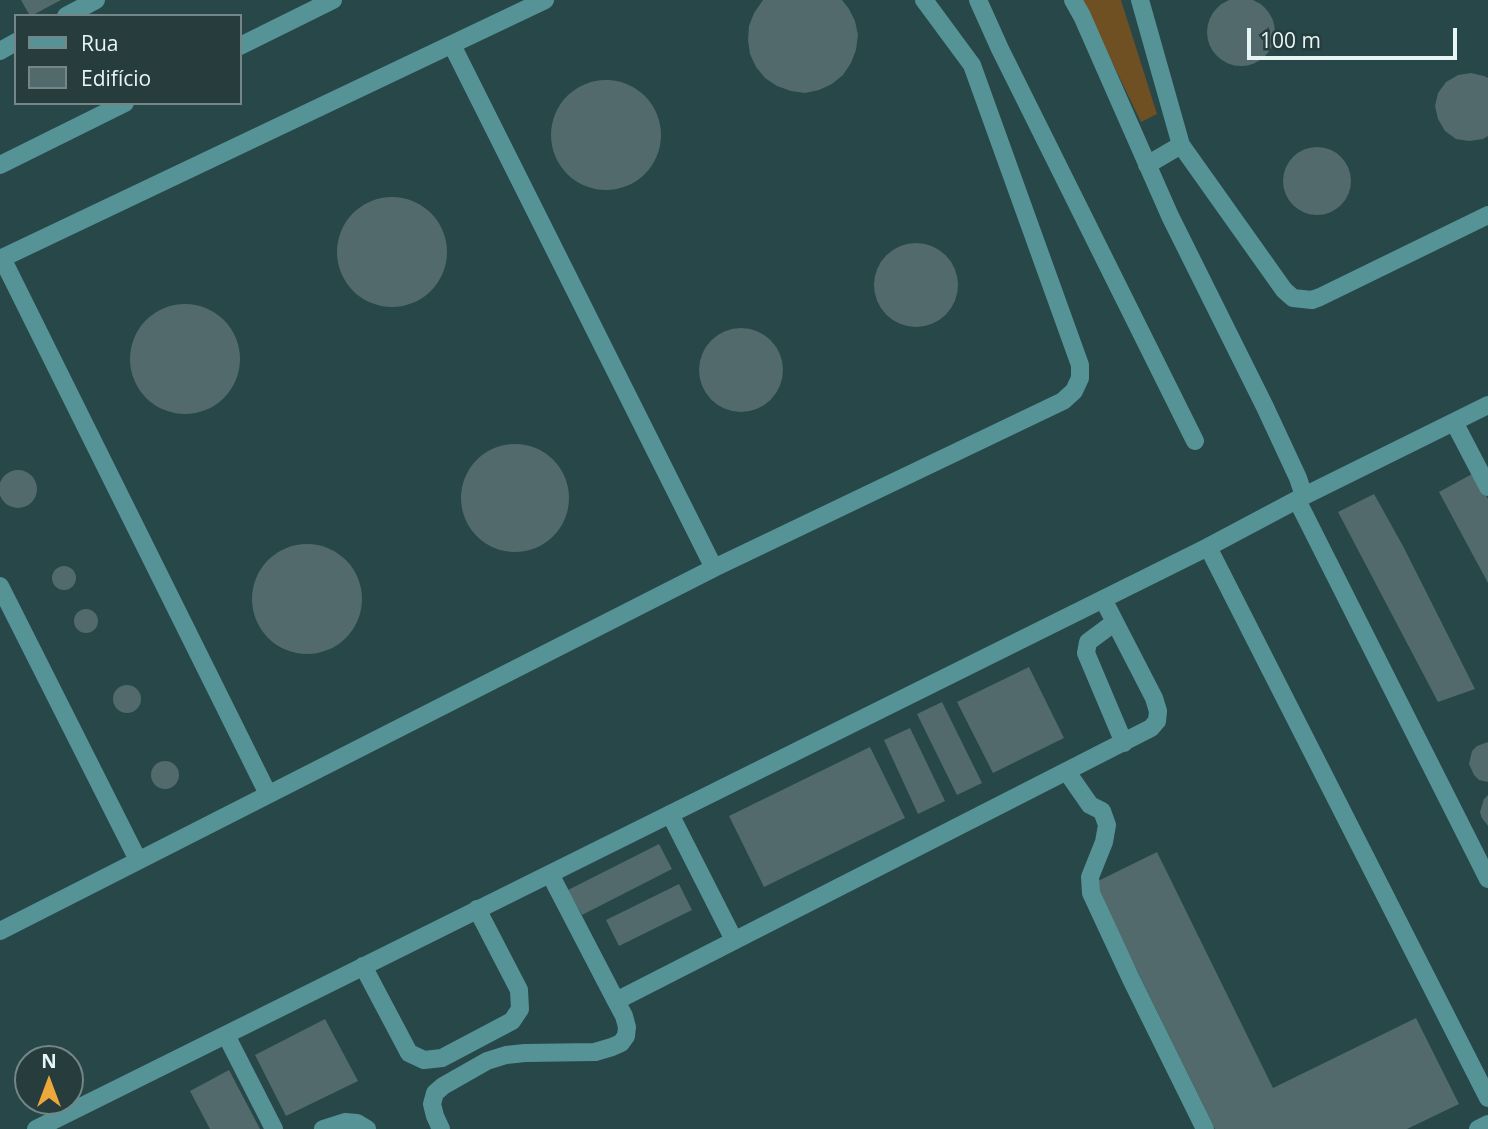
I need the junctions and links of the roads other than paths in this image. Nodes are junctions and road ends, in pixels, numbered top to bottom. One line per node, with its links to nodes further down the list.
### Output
1 (96, 0): 8 (lane)
2 (333, 0): 9 (lane)
3 (545, 0): 10 (lane)
4 (924, 0): 12 (lane)
5 (978, 0): 11 (lane)
6 (1073, 0): 16 (lane)
7 (1140, 0): 14 (lane)
8 (70, 14)
9 (242, 45)
10 (452, 45): 18 (lane); 25 (lane)
11 (1000, 49): 12 (lane); 21 (lane)
12 (972, 65): 25 (lane)
13 (120, 105): 15 (lane)
14 (1181, 145): 16 (lane); 17 (lane)
15 (0, 165)
16 (1147, 165): 23 (lane)
17 (1488, 215)
18 (1, 259): 31 (lane)
19 (1488, 405): 20 (lane)
20 (1454, 422): 22 (lane); 23 (lane)
21 (1195, 441)
22 (1488, 487)
23 (1294, 501): 24 (lane); 35 (lane)
24 (1208, 547): 27 (lane); 42 (lane)
25 (714, 568): 31 (lane)
26 (0, 586): 33 (lane)
27 (1103, 599): 28 (lane); 32 (lane)
28 (1115, 622): 29 (lane); 29 (lane)
29 (1124, 743): 30 (lane)
30 (1067, 772): 38 (lane); 49 (lane)
31 (268, 794): 33 (lane)
32 (670, 814): 34 (lane); 38 (lane)
33 (138, 860): 37 (lane)
34 (550, 874): 36 (lane); 40 (lane)
35 (1488, 879)
36 (477, 909): 39 (lane); 39 (lane)
37 (0, 931)
38 (734, 940): 40 (lane)
39 (363, 966): 41 (lane)
40 (616, 1001): 48 (lane)
41 (226, 1035): 44 (lane); 45 (lane)
42 (1488, 1098)
43 (1488, 1124): 50 (lane)
44 (36, 1129)
45 (274, 1129)
46 (323, 1129): 47 (lane)
47 (367, 1129)
48 (441, 1129)
49 (1205, 1129)
50 (1478, 1129)

